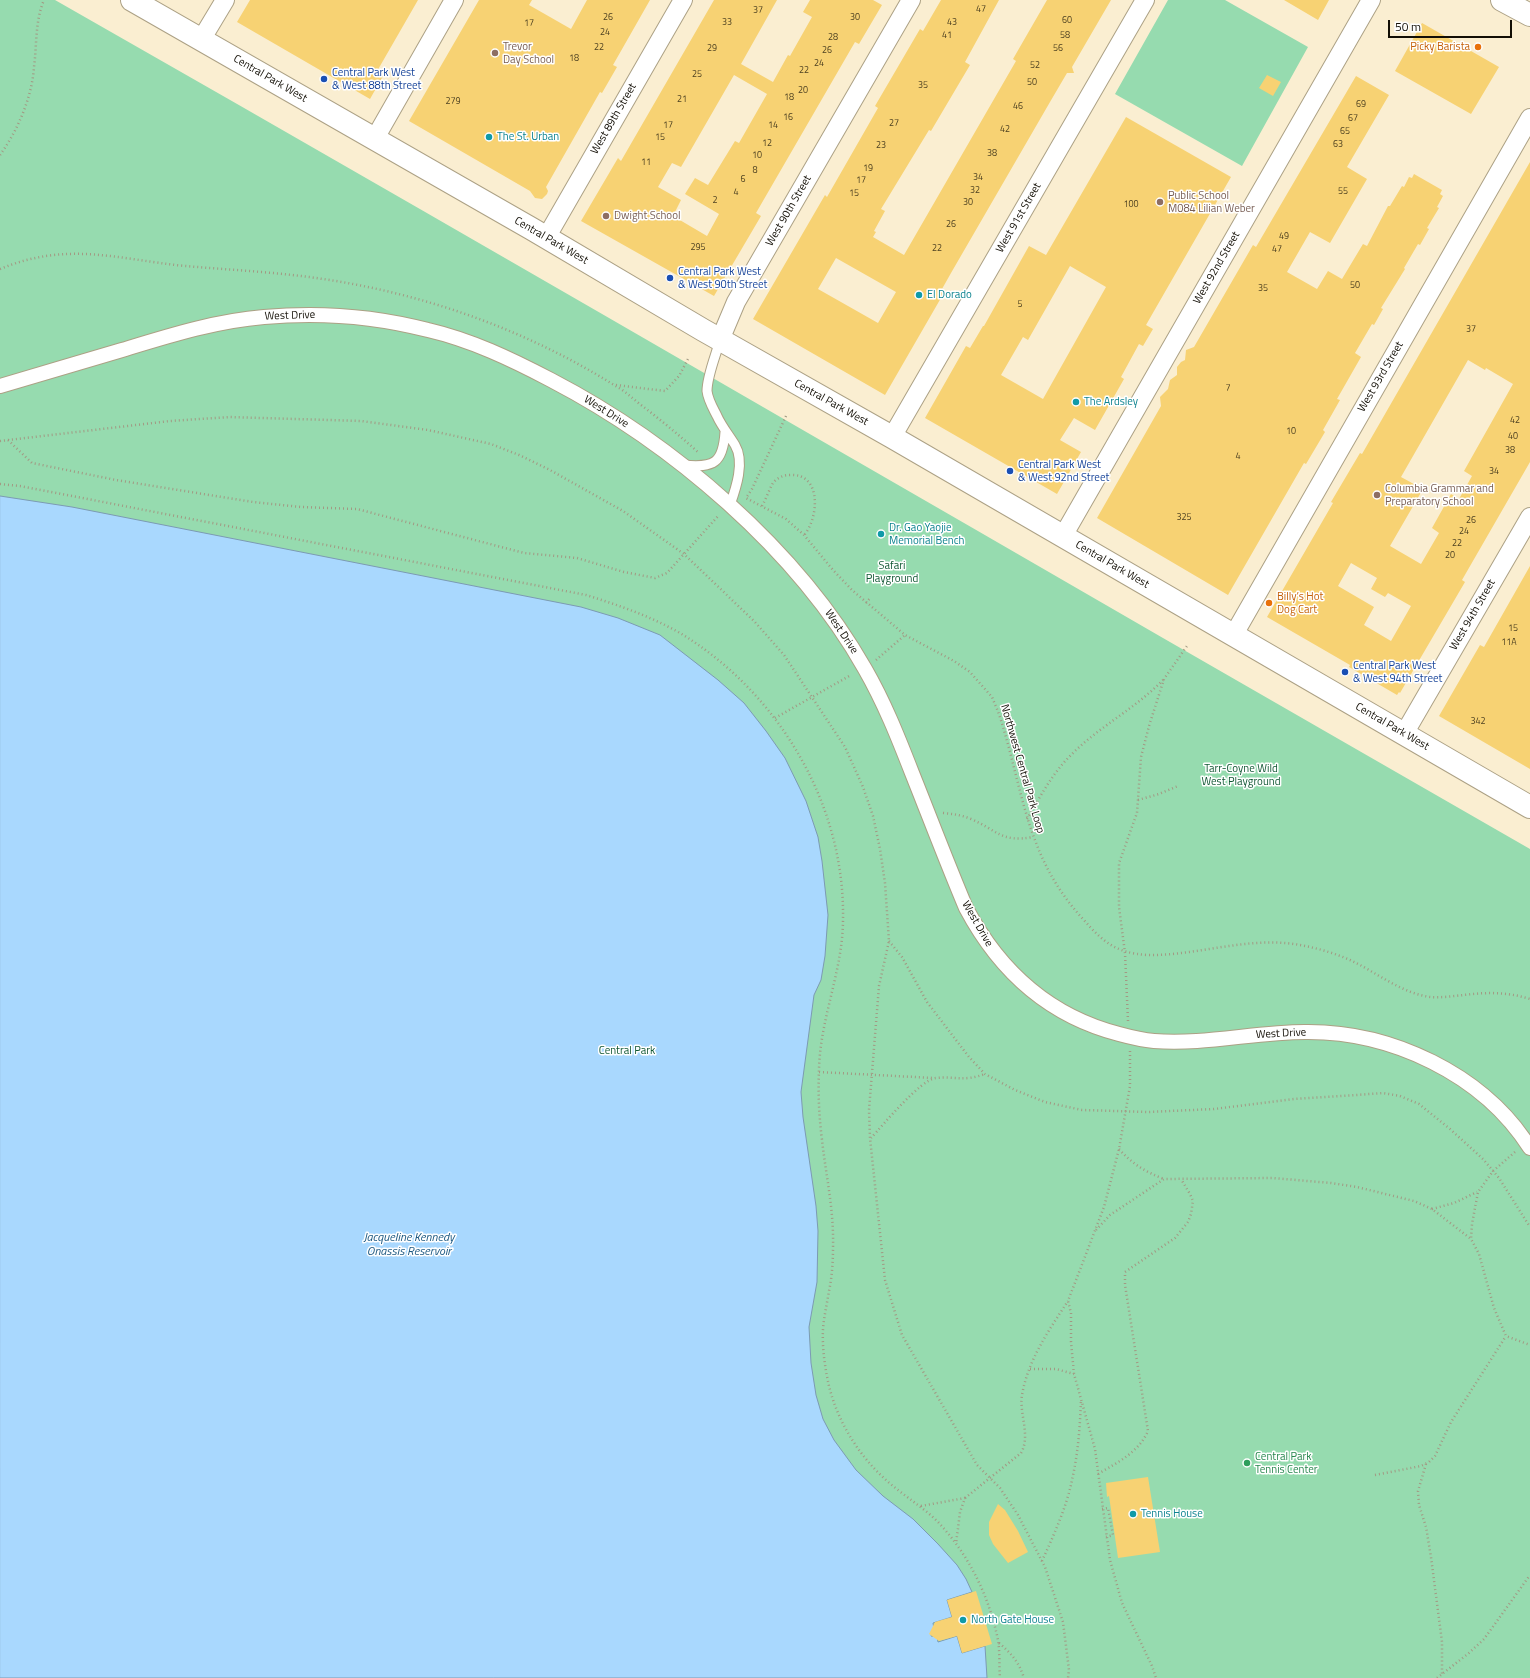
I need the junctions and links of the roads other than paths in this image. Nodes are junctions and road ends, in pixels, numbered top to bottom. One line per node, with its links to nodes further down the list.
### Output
1 (132, 0): 10 (main road, Central Park West)
2 (225, 0): 10 (street)
3 (454, 0): 12 (street)
4 (683, 0): 13 (street, West 89th Street)
5 (911, 0): 14 (street, West 90th Street)
6 (1145, 0): 17 (street, West 91st Street)
7 (1371, 0): 21 (street, West 92nd Street)
8 (1502, 0): 9 (main road)
9 (1530, 15)
10 (201, 40): 12 (main road, Central Park West)
11 (1530, 118): 22 (street, West 93rd Street)
12 (374, 140): 13 (main road, Central Park West)
13 (546, 238): 14 (main road, Central Park West)
14 (720, 340): 16 (lane, West 90th Street); 17 (main road, Central Park West)
15 (0, 386): 18 (street, West Drive)
16 (725, 432): 18 (lane); 19 (lane, West 90th Street)
17 (892, 437): 21 (main road, Central Park West)
18 (681, 465): 19 (street, West Drive)
19 (730, 505): 25 (street, West Drive)
20 (1530, 517): 23 (street, West 94th Street)
21 (1062, 536): 22 (main road, Central Park West)
22 (1233, 636): 23 (main road, Central Park West)
23 (1404, 734): 24 (main road, Central Park West)
24 (1530, 807)
25 (1528, 1145)

